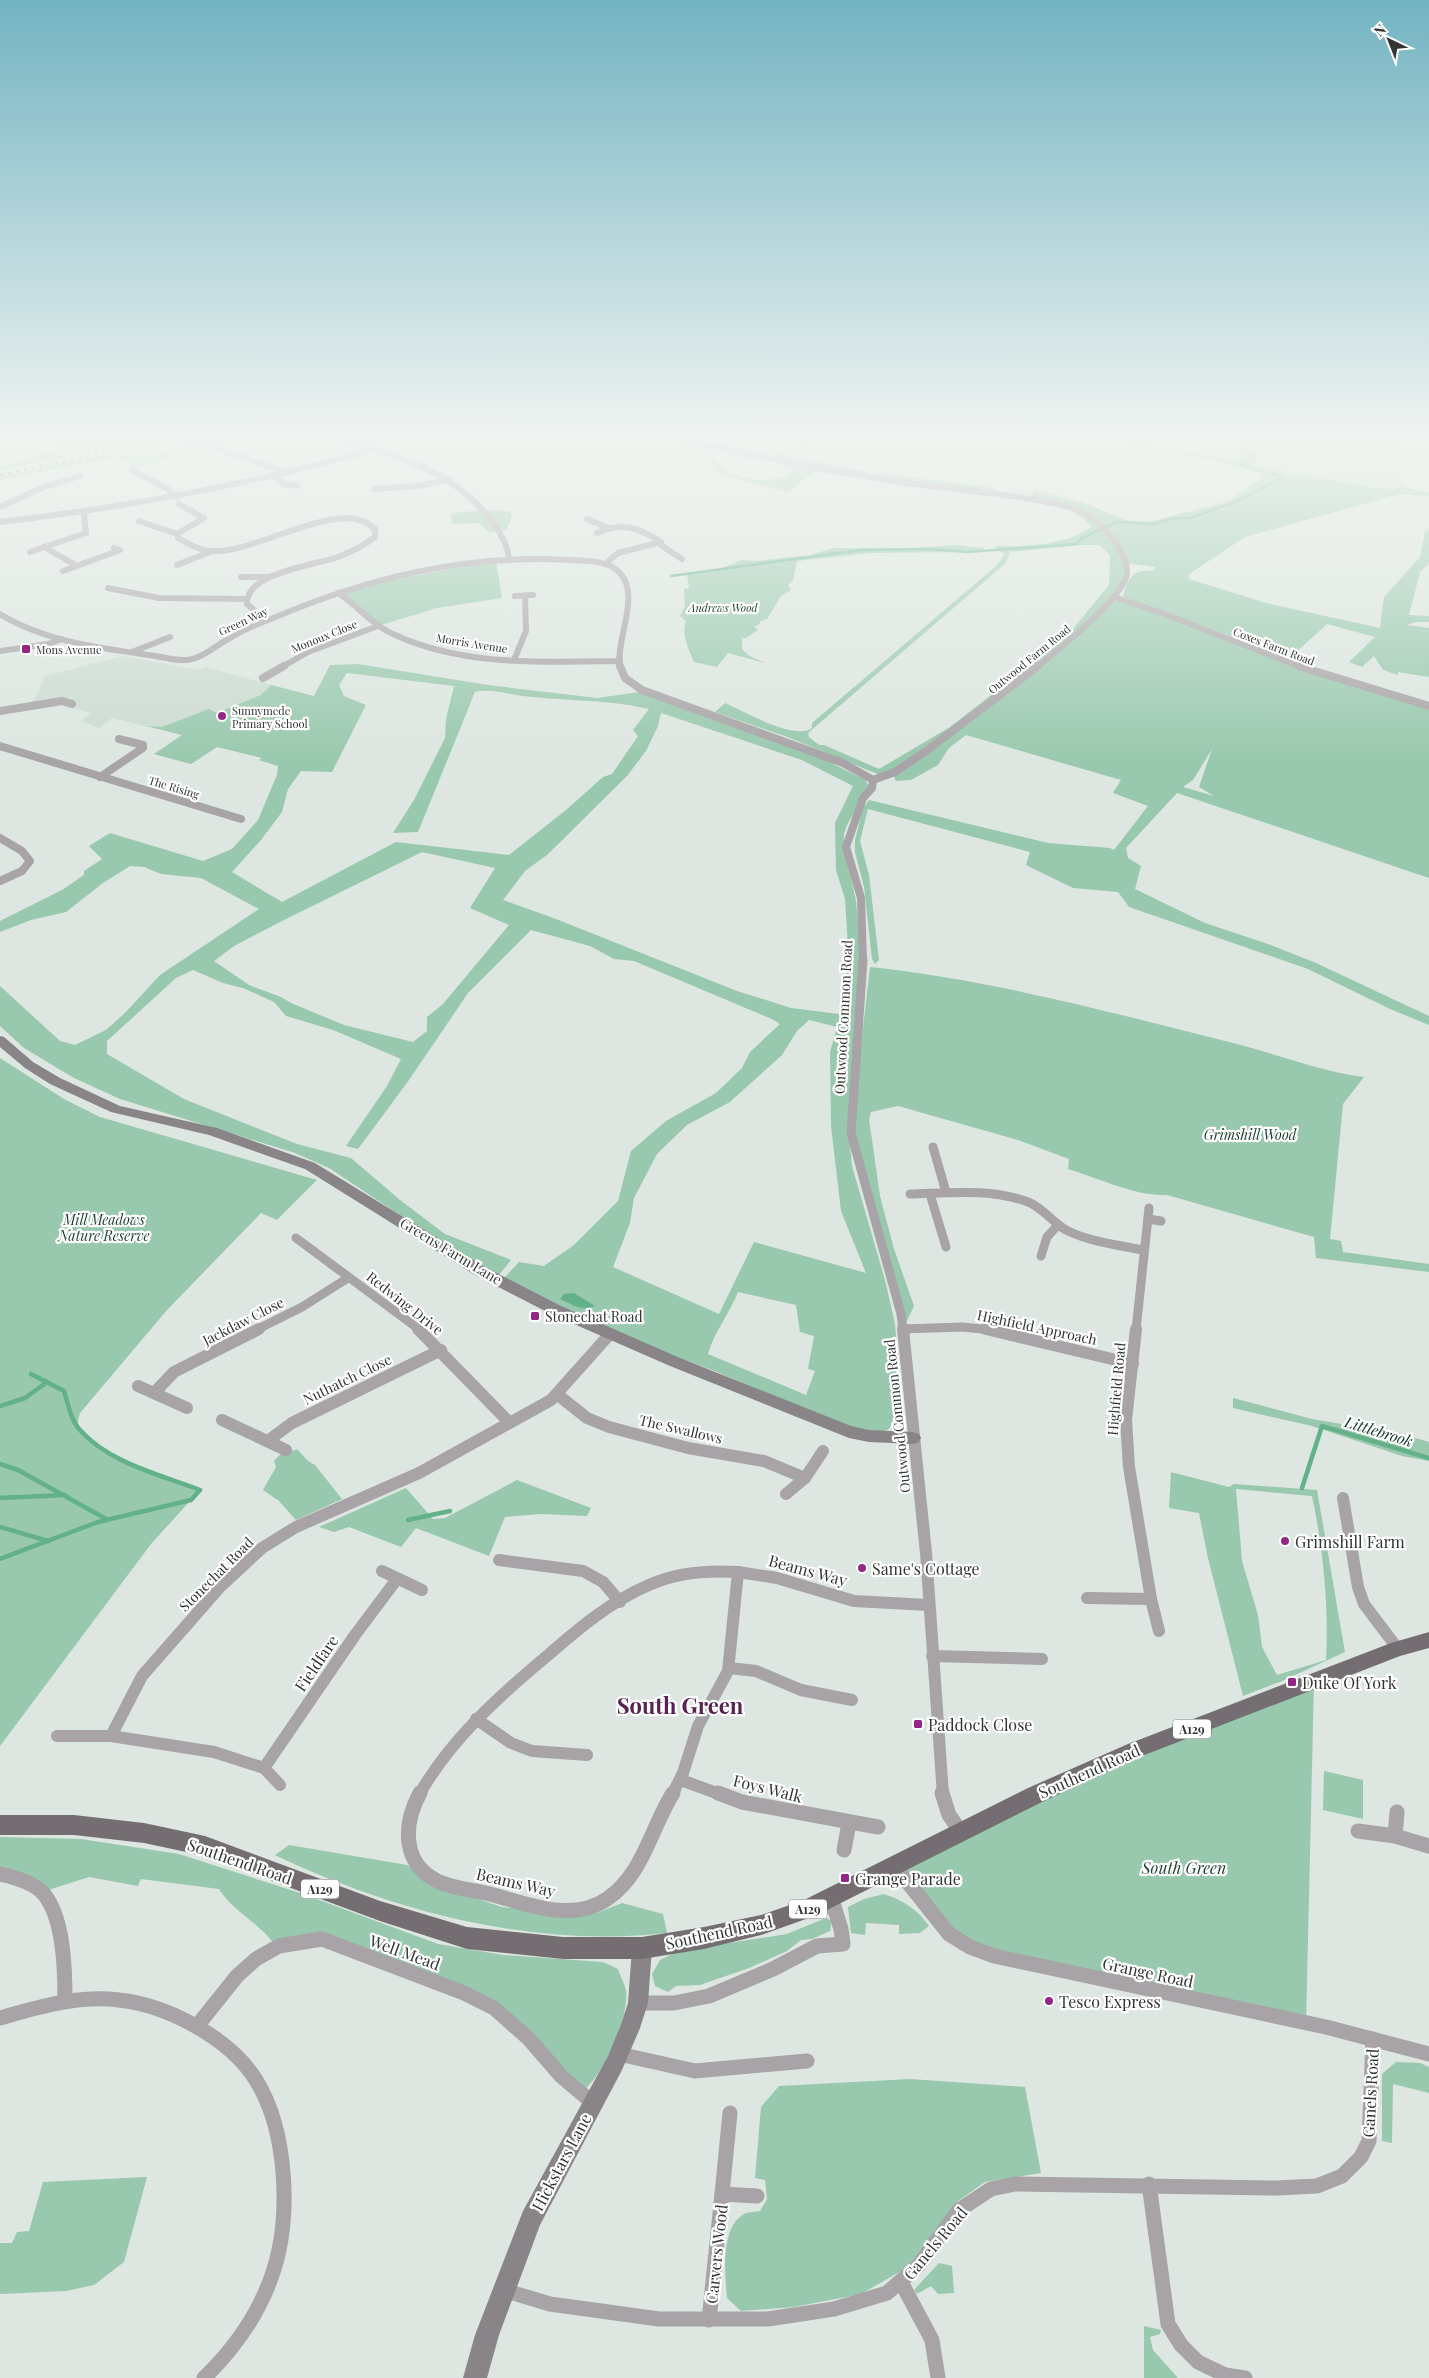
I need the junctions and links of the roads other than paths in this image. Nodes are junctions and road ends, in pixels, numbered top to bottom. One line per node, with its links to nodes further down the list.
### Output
1 (53, 544): 9 (street)
2 (189, 544): 11 (street)
3 (255, 544): 11 (street)
4 (363, 544): 20 (street)
5 (504, 544): 13 (street)
6 (654, 544): 15 (street)
7 (661, 544): 14 (street)
8 (1116, 544): 28 (street, Outwood Farm Road)
9 (44, 547): 12 (street); 17 (street)
10 (114, 548): 17 (street)
11 (212, 551): 16 (street)
12 (30, 552)
13 (509, 559): 15 (street); 24 (street, Green Way)
14 (682, 559)
15 (605, 564): 38 (street)
16 (177, 565)
17 (77, 566): 18 (street)
18 (63, 571)
19 (241, 577): 20 (street)
20 (270, 577): 29 (street)
21 (125, 586): 23 (street)
22 (108, 588): 23 (street)
23 (117, 591): 29 (street)
24 (338, 593): 31 (street, Green Way); 32 (street, Morris Avenue)
25 (533, 595): 27 (street)
26 (516, 596): 27 (street)
27 (525, 596): 37 (street)
28 (1114, 597): 43 (street, Coxes Farm Road); 48 (street, Outwood Farm Road)
29 (246, 599): 31 (street)
30 (0, 614): 34 (street)
31 (266, 620): 36 (street, Green Way)
32 (378, 626): 37 (street, Morris Avenue); 39 (street, Monoux Close)
33 (170, 637): 36 (street)
34 (62, 639): 35 (street); 36 (street)
35 (0, 651)
36 (131, 652)
37 (514, 660): 38 (street, Morris Avenue)
38 (620, 661): 48 (street)
39 (279, 667): 40 (street, Monoux Close); 41 (street, Monoux Close)
40 (289, 670)
41 (263, 678)
42 (72, 704): 44 (street)
43 (1429, 706)
44 (0, 711)
45 (119, 739): 47 (street)
46 (0, 746): 47 (street, The Rising)
47 (100, 776): 49 (street, The Rising)
48 (873, 780): 64 (street, Outwood Common Road)
49 (241, 819)
50 (0, 838): 51 (street)
51 (0, 881)
52 (0, 1040): 65 (street, Greens Farm Lane)
53 (933, 1147): 54 (street)
54 (946, 1192): 56 (street); 58 (street)
55 (910, 1194): 56 (street)
56 (930, 1194): 60 (street)
57 (1161, 1221): 61 (street, Highfield Road)
58 (1058, 1225): 61 (street); 62 (street)
59 (296, 1238): 63 (street, Redwing Drive)
60 (946, 1248)
61 (1143, 1250): 67 (street, Highfield Road)
62 (1041, 1256)
63 (348, 1278): 66 (street, Redwing Drive); 69 (street, Jackdaw Close)
64 (903, 1329): 67 (street, Highfield Approach); 74 (street, Outwood Common Road)
65 (609, 1335): 70 (street, Stonechat Road); 74 (street, Greens Farm Lane)
66 (441, 1350): 73 (street, Redwing Drive); 75 (street, Nuthatch Close)
67 (1133, 1364): 87 (street, Highfield Road)
68 (138, 1386): 69 (street)
69 (154, 1393): 71 (street)
70 (558, 1394): 73 (street, Stonechat Road); 78 (street, The Swallows)
71 (187, 1408)
72 (222, 1420): 75 (street)
73 (509, 1422): 99 (street, Stonechat Road)
74 (913, 1438): 89 (street, Outwood Common Road)
75 (269, 1440): 76 (street)
76 (286, 1450)
77 (823, 1451): 78 (street)
78 (805, 1478): 79 (street)
79 (786, 1494)
80 (1343, 1498): 92 (street)
81 (499, 1560): 88 (street)
82 (382, 1571): 84 (street)
83 (738, 1572): 88 (street, Beams Way); 89 (street, Beams Way); 95 (street, Beams Way)
84 (397, 1579): 85 (street); 101 (street, Fieldfare)
85 (422, 1590)
86 (1087, 1598): 87 (street)
87 (1151, 1599): 90 (street, Highfield Road)
88 (620, 1602): 97 (street, Beams Way)
89 (928, 1605): 93 (street, Outwood Common Road)
90 (1159, 1631)
91 (1429, 1640): 92 (main road, Southend Road / A129)
92 (1398, 1649): 109 (main road, Southend Road / A129)
93 (932, 1656): 94 (street); 109 (street, Outwood Common Road)
94 (1042, 1659)
95 (729, 1668): 96 (street); 102 (street, Beams Way)
96 (852, 1700)
97 (476, 1719): 100 (street); 102 (street, Beams Way)
98 (56, 1736): 99 (street)
99 (110, 1736): 101 (street)
100 (587, 1755)
101 (264, 1768): 103 (street)
102 (681, 1780): 105 (street, Foys Walk)
103 (280, 1785)
104 (1397, 1812): 110 (street)
105 (849, 1823): 107 (street, Foys Walk); 112 (street)
106 (0, 1825): 116 (main road, Southend Road / A129)
107 (878, 1828)
108 (1358, 1831): 110 (street)
109 (960, 1832): 113 (main road, Southend Road / A129)
110 (1395, 1836): 111 (street)
111 (1429, 1846)
112 (844, 1850)
113 (894, 1865): 115 (main road, Southend Road / A129); 121 (street, Grange Road)
114 (0, 1874): 117 (street)
115 (830, 1898): 116 (main road, Southend Road / A129); 118 (street)
116 (642, 1948): 118 (street, Hickstars Lane)
117 (64, 2000): 119 (street); 120 (street)
118 (638, 2003): 122 (street, Hickstars Lane)
119 (0, 2018)
120 (197, 2026): 125 (street, Well Mead); 133 (street)
121 (1373, 2039): 123 (street, Grange Road); 127 (street, Ganels Road)
122 (619, 2054): 124 (street); 125 (street, Hickstars Lane)
123 (1429, 2054)
124 (807, 2060)
125 (593, 2103): 131 (street, Hickstars Lane)
126 (730, 2113): 128 (street)
127 (1149, 2184): 130 (street, Ganels Road); 136 (street)
128 (722, 2194): 129 (street, Carvers Wood); 132 (street, Carvers Wood)
129 (757, 2196)
130 (901, 2282): 132 (street, Ganels Road); 135 (street)
131 (503, 2290): 132 (street, Ganels Road); 134 (street, Hickstars Lane)
132 (709, 2320)
133 (204, 2378)
134 (475, 2378)
135 (938, 2378)
136 (1246, 2378)

